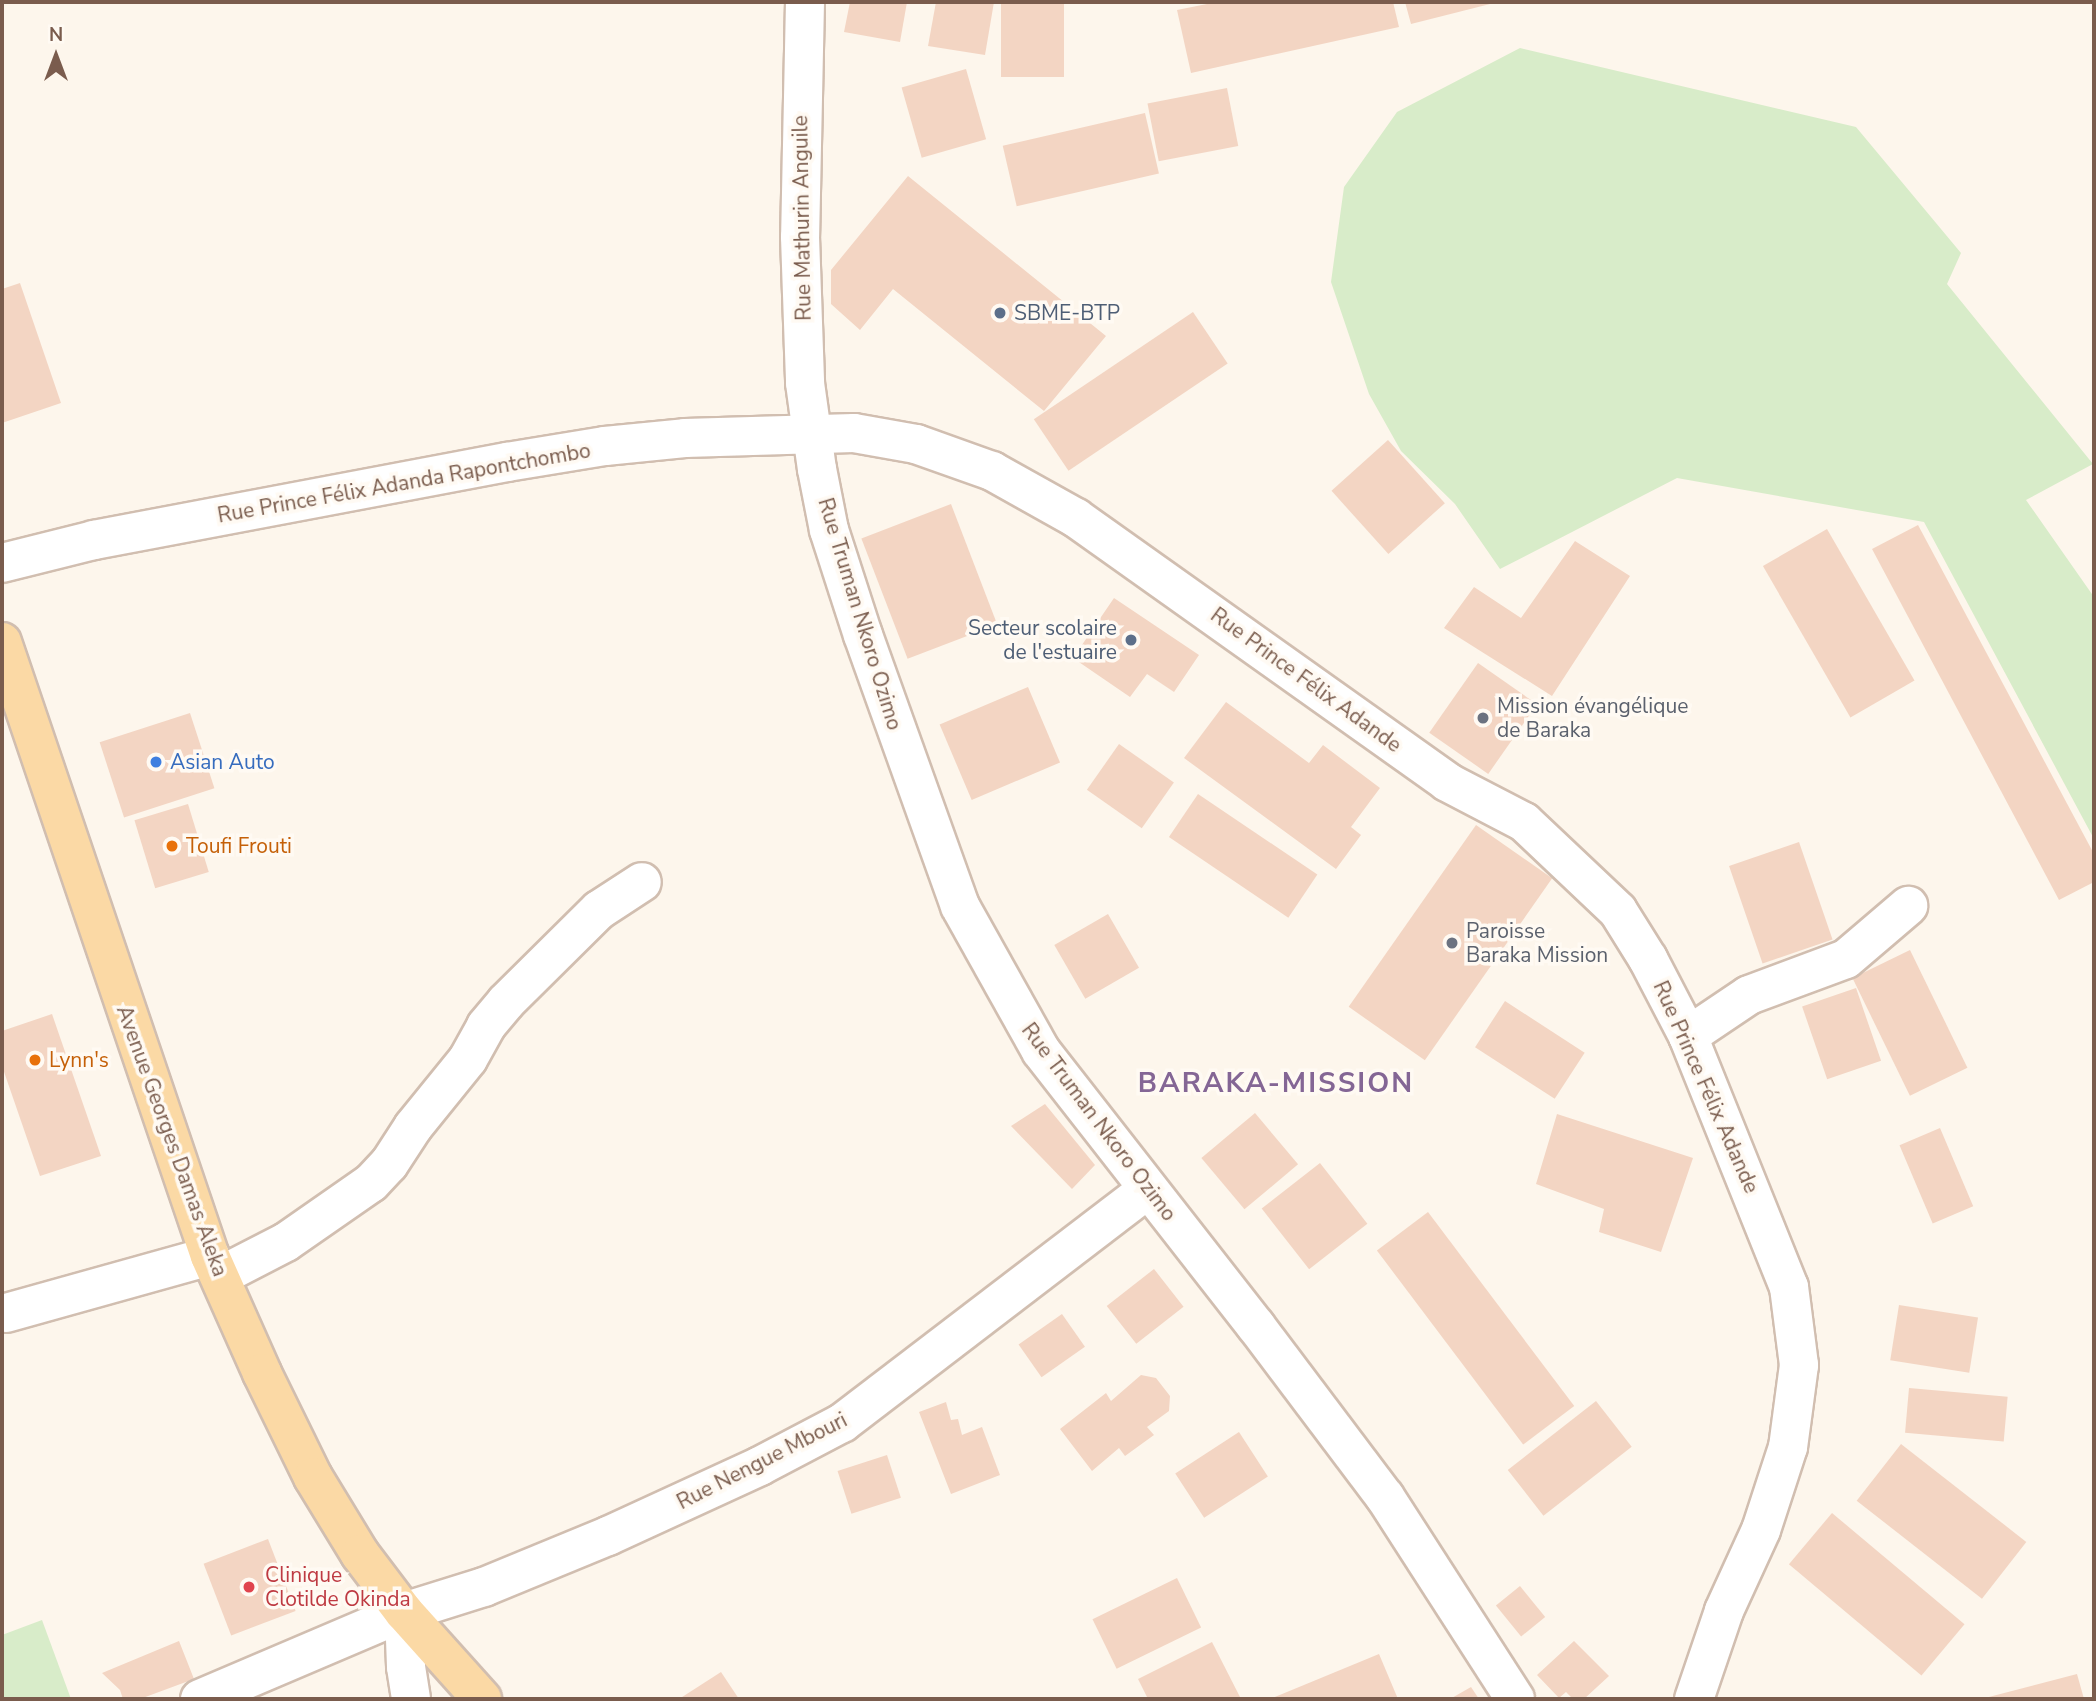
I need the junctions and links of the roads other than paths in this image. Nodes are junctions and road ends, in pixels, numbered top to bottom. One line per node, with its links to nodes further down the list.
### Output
1 (805, 2): 2 (street, Rue Mathurin Anguile)
2 (811, 434): 3 (street, Rue Prince Félix Adanda Rapontchombo); 7 (street, Rue Prince Félix Adande); 8 (street, Rue Truman Nkoro Ozimo)
3 (2, 563)
4 (2, 642): 9 (main road, Avenue Georges Damas Aleka)
5 (642, 881): 9 (street)
6 (1908, 906): 7 (street)
7 (1688, 1036): 16 (street, Rue Prince Félix Adande)
8 (1147, 1190): 11 (street, Rue Nengue Mbouri); 15 (street, Rue Truman Nkoro Ozimo)
9 (215, 1266): 10 (street); 11 (main road, Avenue Georges Damas Aleka)
10 (6, 1313)
11 (404, 1612): 12 (street, Rue Nengue Mbouri); 13 (street); 14 (main road, Avenue Georges Damas Aleka)
12 (200, 1699)
13 (411, 1699)
14 (482, 1699)
15 (1515, 1699)
16 (1694, 1699)

